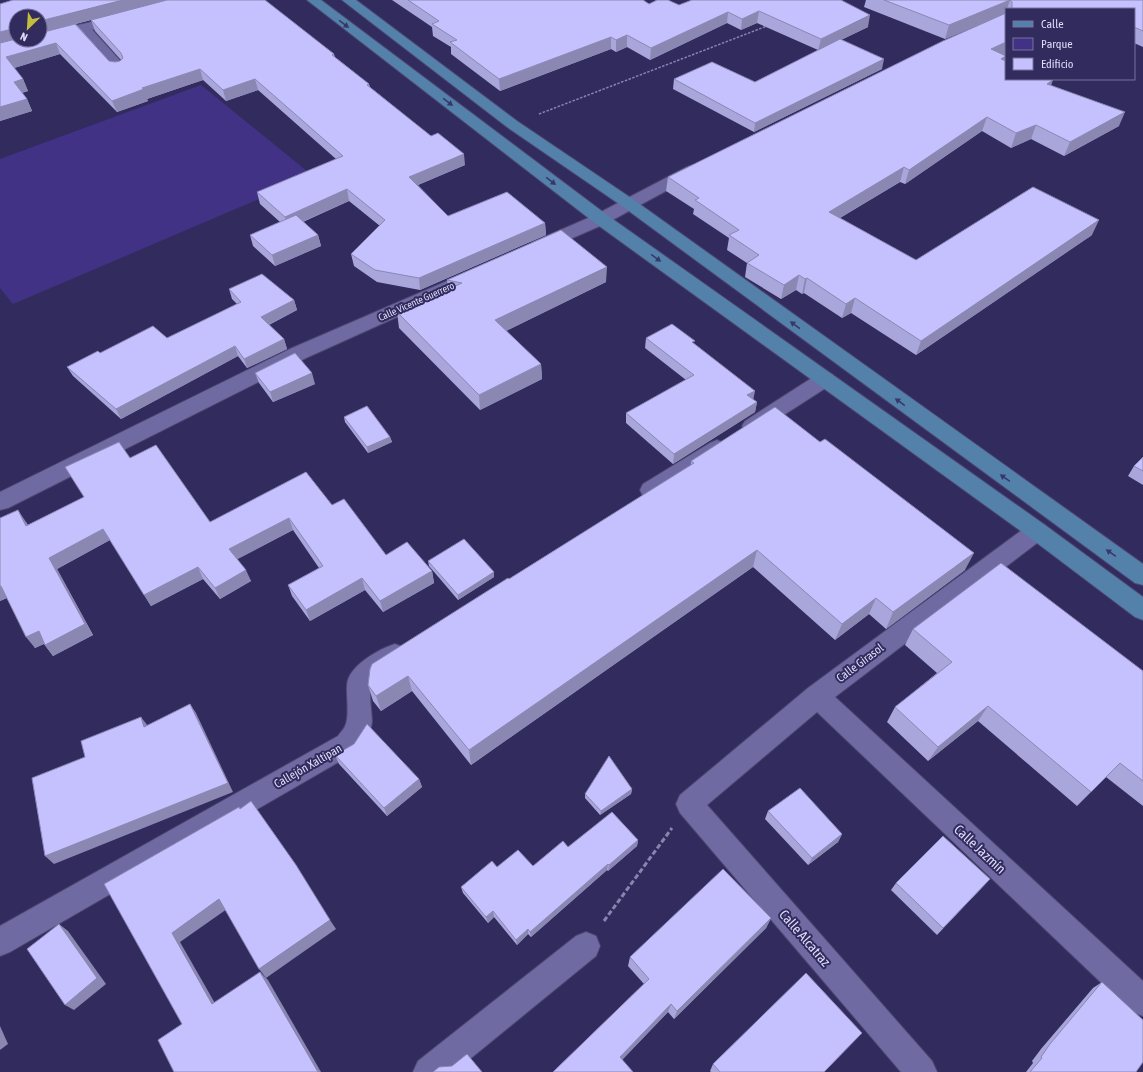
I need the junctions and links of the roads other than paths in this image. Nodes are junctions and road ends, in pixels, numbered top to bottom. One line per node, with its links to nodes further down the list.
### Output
1 (313, 0): 9 (main road, one-way to 9)
2 (348, 0): 8 (main road)
3 (137, 14): 4 (street)
4 (83, 28): 5 (street); 6 (street)
5 (48, 37)
6 (119, 68)
7 (706, 164): 8 (street)
8 (628, 203): 9 (street); 13 (main road, one-way to 8)
9 (601, 218): 10 (street); 12 (main road, one-way to 12)
10 (522, 254)
11 (493, 266): 15 (street, Calle Vicente Guerrero)
12 (825, 379): 14 (main road); 16 (street)
13 (954, 441): 14 (main road); 18 (main road, one-way to 13)
14 (932, 457): 17 (main road)
15 (0, 502)
16 (632, 502)
17 (1037, 531): 19 (main road); 21 (street, Calle Girasol)
18 (1143, 576)
19 (1143, 610)
20 (413, 642): 23 (street, Callejón Xaltipan)
21 (817, 696): 22 (street, Calle Girasol); 25 (street, Calle Jazmín)
22 (689, 804): 27 (street, Calle Alcatraz)
23 (0, 942)
24 (586, 946): 26 (street)
25 (1143, 1002)
26 (429, 1072)
27 (921, 1072)

